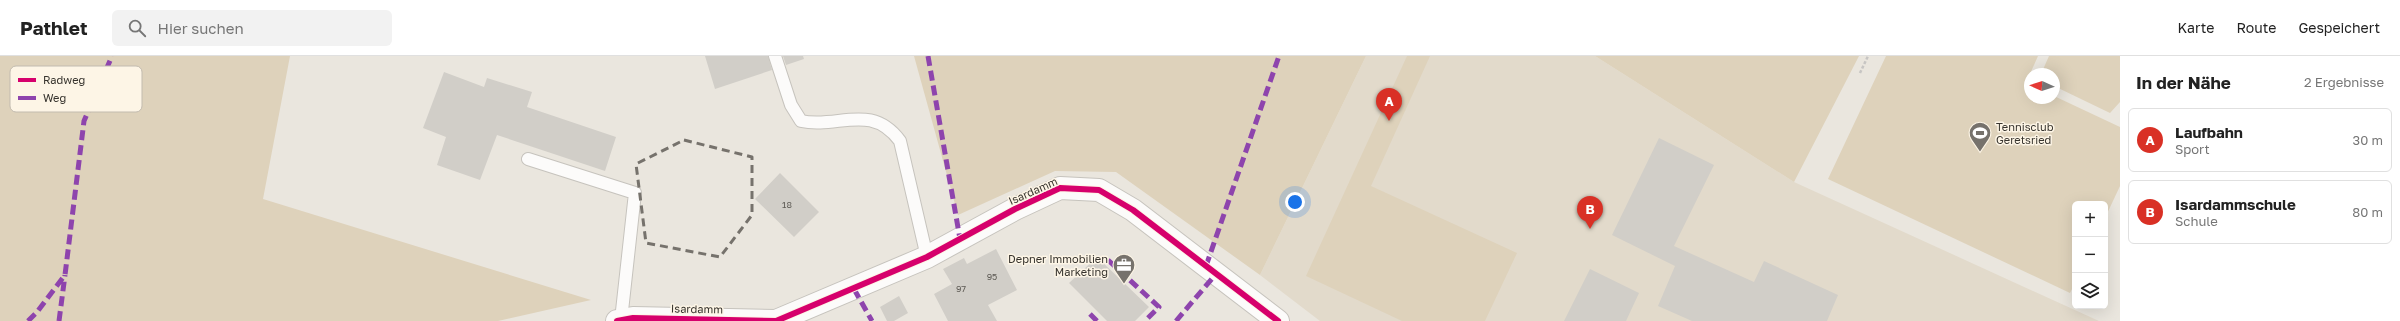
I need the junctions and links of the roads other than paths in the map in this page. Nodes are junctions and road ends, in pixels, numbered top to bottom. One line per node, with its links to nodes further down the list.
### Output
1 (775, 56): 3 (lane)
2 (528, 159): 4 (lane)
3 (927, 257): 5 (street, Isardamm); 6 (street, Isardamm)
4 (619, 321): 5 (street, Isardamm)
5 (776, 321)
6 (1278, 321)

